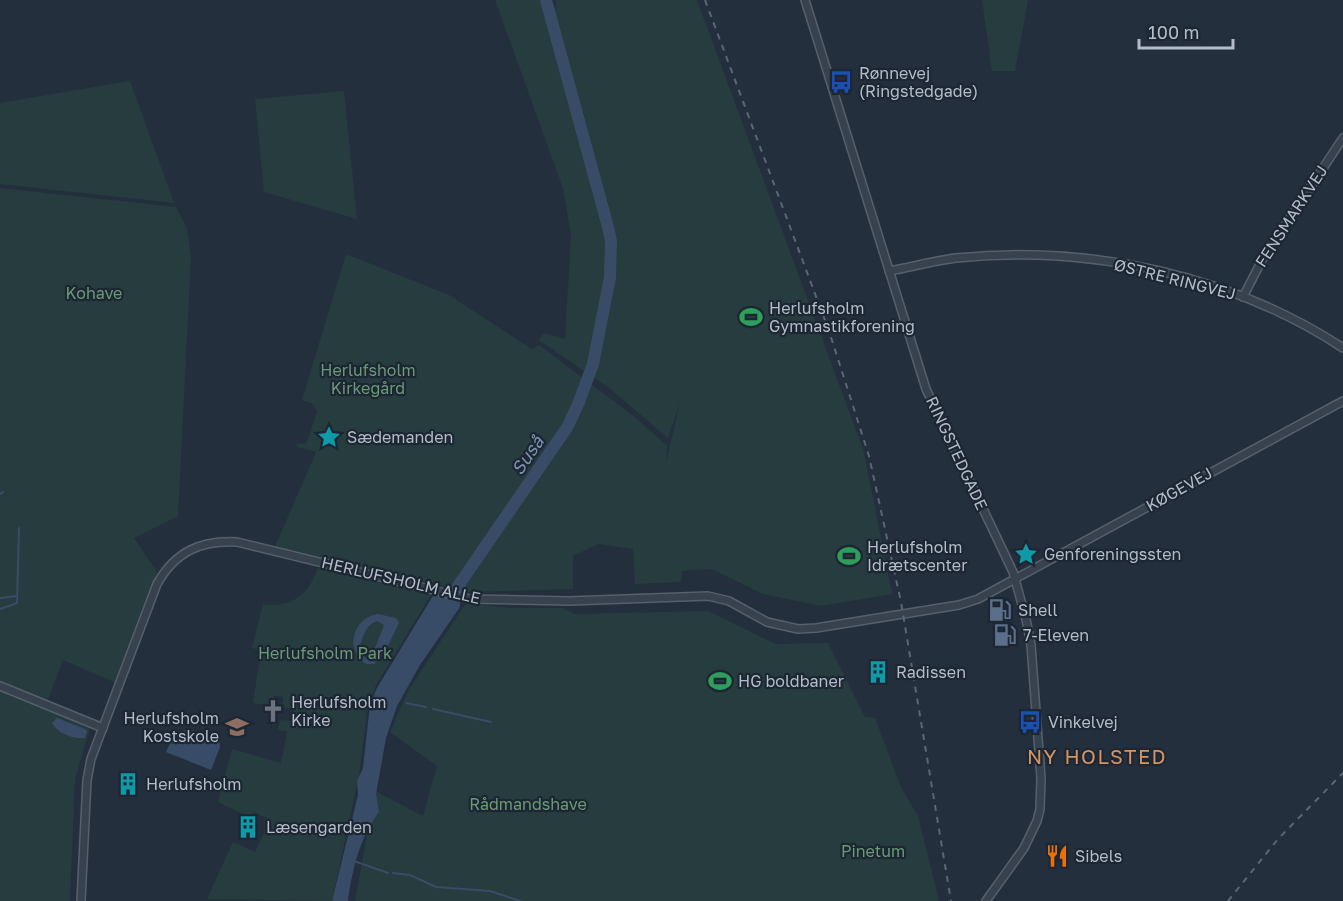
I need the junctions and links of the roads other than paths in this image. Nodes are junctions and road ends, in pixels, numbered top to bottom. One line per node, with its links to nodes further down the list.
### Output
1 (805, 0): 3 (street, RINGSTEDGADE)
2 (1343, 138): 4 (street, FENSMARKVEJ)
3 (889, 272): 4 (street, ØSTRE RINGVEJ); 7 (street, RINGSTEDGADE)
4 (1243, 297): 5 (street, ØSTRE RINGVEJ)
5 (1343, 348)
6 (1343, 401): 7 (street, KØGEVEJ)
7 (1016, 579): 9 (street, HERLUFSHOLM ALLE); 11 (street, RINGSTEDGADE)
8 (0, 686): 9 (street)
9 (104, 728): 10 (street, HERLUFSHOLM ALLE)
10 (81, 901)
11 (986, 901)

